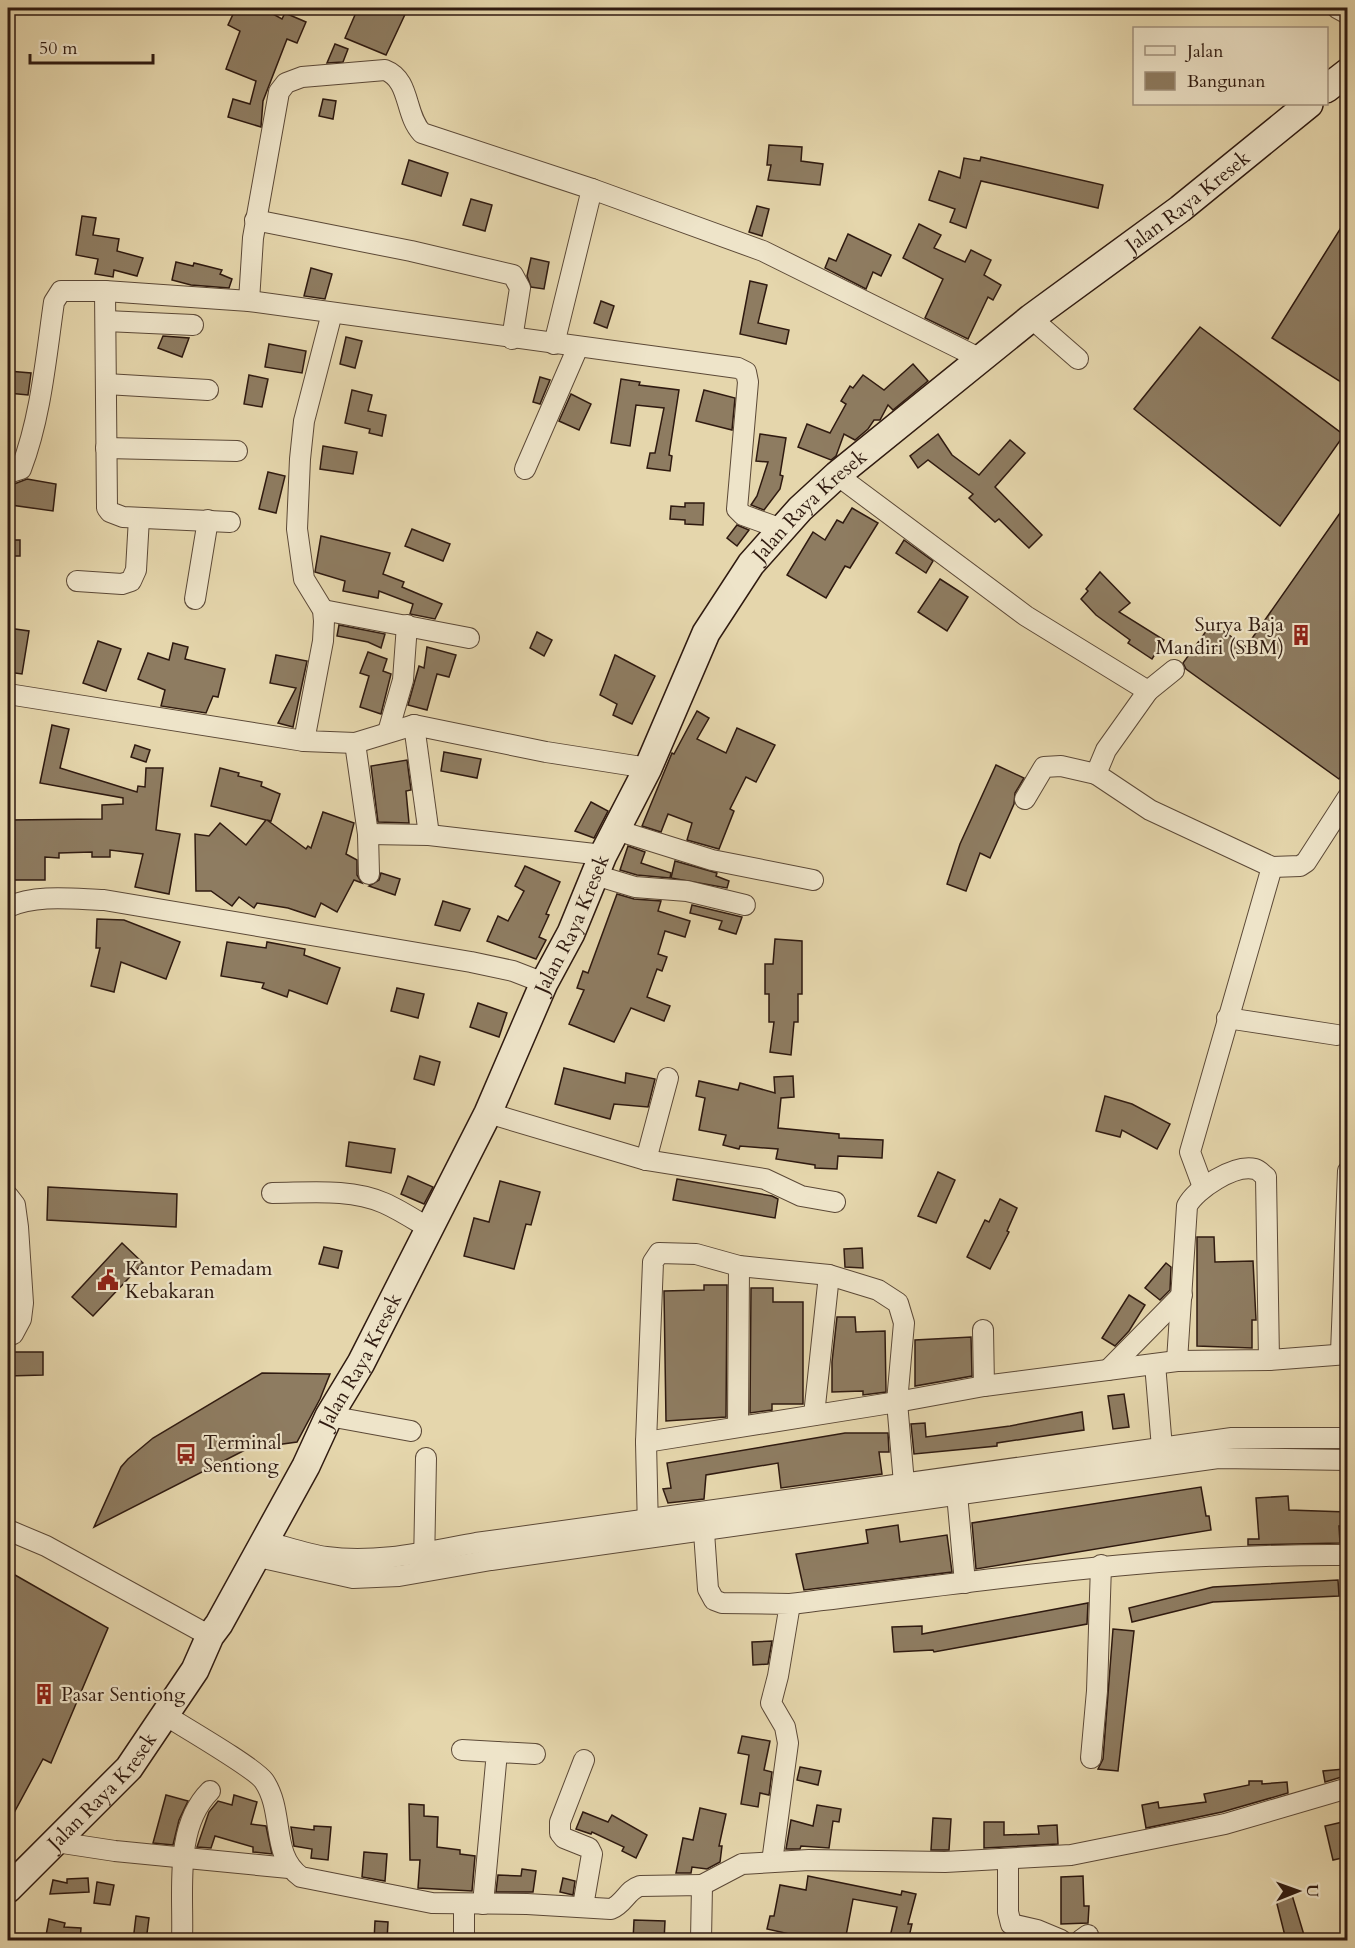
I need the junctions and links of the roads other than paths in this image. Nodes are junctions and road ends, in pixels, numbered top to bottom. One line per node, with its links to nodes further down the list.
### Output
1 (1337, 8): 2 (street)
2 (1347, 14)
3 (1347, 72): 4 (main road)
4 (1328, 87)
5 (1308, 105): 11 (main road, Jalan Raya Kresek)
6 (592, 189): 7 (street); 15 (street); 17 (street)
7 (255, 220): 9 (street); 14 (street)
8 (105, 291): 9 (street); 12 (street); 24 (street)
9 (249, 301): 10 (street)
10 (332, 313): 14 (street); 32 (street)
11 (1031, 318): 17 (main road, Jalan Raya Kresek); 18 (street)
12 (106, 321): 13 (street); 19 (street)
13 (193, 325)
14 (512, 339): 15 (street)
15 (554, 344): 16 (street)
16 (578, 347): 23 (street); 29 (street)
17 (981, 359): 25 (main road, Jalan Raya Kresek)
18 (1077, 359)
19 (106, 384): 20 (street); 21 (street)
20 (208, 390)
21 (106, 448): 22 (street); 26 (street)
22 (237, 451)
23 (525, 470)
24 (8, 473)
25 (837, 475): 29 (main road, Jalan Raya Kresek); 36 (street)
26 (139, 518): 27 (street); 30 (street)
27 (208, 520): 28 (street); 31 (street)
28 (230, 522)
29 (782, 529): 42 (main road, Jalan Raya Kresek)
30 (77, 581)
31 (195, 599)
32 (323, 610): 33 (street); 40 (street)
33 (407, 625): 34 (street); 39 (street)
34 (469, 638)
35 (1174, 670): 36 (street)
36 (1148, 691): 43 (street)
37 (8, 694): 40 (street)
38 (414, 725): 39 (street); 42 (street); 48 (street)
39 (388, 732): 41 (street)
40 (304, 741): 41 (street)
41 (355, 743): 47 (street)
42 (648, 768): 46 (main road, Jalan Raya Kresek)
43 (1096, 774): 45 (street); 50 (street)
44 (1347, 797): 50 (street)
45 (1025, 799)
46 (616, 830): 49 (main road, Jalan Raya Kresek); 52 (street)
47 (368, 834): 48 (street); 51 (street)
48 (429, 835): 49 (street)
49 (599, 865): 53 (street); 55 (main road, Jalan Raya Kresek)
50 (1272, 867): 56 (street)
51 (369, 874)
52 (813, 880)
53 (745, 905)
54 (8, 907): 55 (street)
55 (544, 983): 59 (main road, Jalan Raya Kresek)
56 (1227, 1018): 57 (street); 62 (street)
57 (1337, 1035)
58 (668, 1078): 60 (street)
59 (488, 1113): 60 (street); 66 (main road, Jalan Raya Kresek)
60 (645, 1160): 65 (street)
61 (1347, 1171): 72 (street)
62 (1203, 1187): 69 (street); 73 (street)
63 (272, 1193): 66 (street)
64 (8, 1197): 71 (street)
65 (835, 1202)
66 (430, 1228): 80 (main road, Jalan Raya Kresek)
67 (739, 1266): 68 (street); 81 (street); 84 (street)
68 (829, 1275): 78 (street); 79 (street)
69 (1182, 1295): 74 (street); 76 (street)
70 (983, 1330): 77 (street)
71 (8, 1336)
72 (1344, 1353): 73 (street)
73 (1269, 1360): 74 (street)
74 (1177, 1361): 75 (street)
75 (1155, 1364): 76 (street); 86 (street)
76 (1108, 1370): 77 (street)
77 (984, 1386): 78 (street)
78 (897, 1402): 79 (street); 90 (street)
79 (814, 1414): 81 (street)
80 (329, 1416): 82 (street); 94 (main road, Jalan Raya Kresek)
81 (738, 1426): 84 (street)
82 (411, 1431)
83 (1347, 1438): 85 (street)
84 (646, 1442): 92 (street)
85 (1238, 1448): 86 (street); 88 (street)
86 (1163, 1457): 89 (street)
87 (426, 1458): 96 (street)
88 (1347, 1461)
89 (956, 1485): 90 (street); 98 (street)
90 (904, 1493): 91 (street)
91 (703, 1521): 92 (street); 99 (street)
92 (648, 1529): 96 (street)
93 (8, 1530): 100 (street)
94 (259, 1549): 96 (street); 100 (main road, Jalan Raya Kresek)
95 (1347, 1555): 97 (street)
96 (424, 1562)
97 (1101, 1565): 98 (street); 105 (street)
98 (965, 1583): 99 (street)
99 (790, 1604): 112 (street)
100 (210, 1636): 101 (main road, Jalan Raya Kresek)
101 (165, 1715): 109 (main road, Jalan Raya Kresek); 113 (street)
102 (462, 1750): 103 (street)
103 (497, 1752): 104 (street); 116 (street)
104 (535, 1754)
105 (1091, 1758)
106 (584, 1760): 117 (street)
107 (1347, 1788): 111 (street)
108 (210, 1791): 110 (street)
109 (56, 1842): 110 (street); 115 (main road, Jalan Raya Kresek)
110 (182, 1858): 113 (street); 118 (street)
111 (1008, 1859): 112 (street); 121 (street)
112 (772, 1862): 114 (street)
113 (289, 1868): 116 (street)
114 (702, 1885): 117 (street); 120 (street)
115 (8, 1890)
116 (473, 1904): 117 (street); 119 (street)
117 (583, 1906)
118 (182, 1941)
119 (464, 1941)
120 (701, 1941)
121 (1061, 1941)

